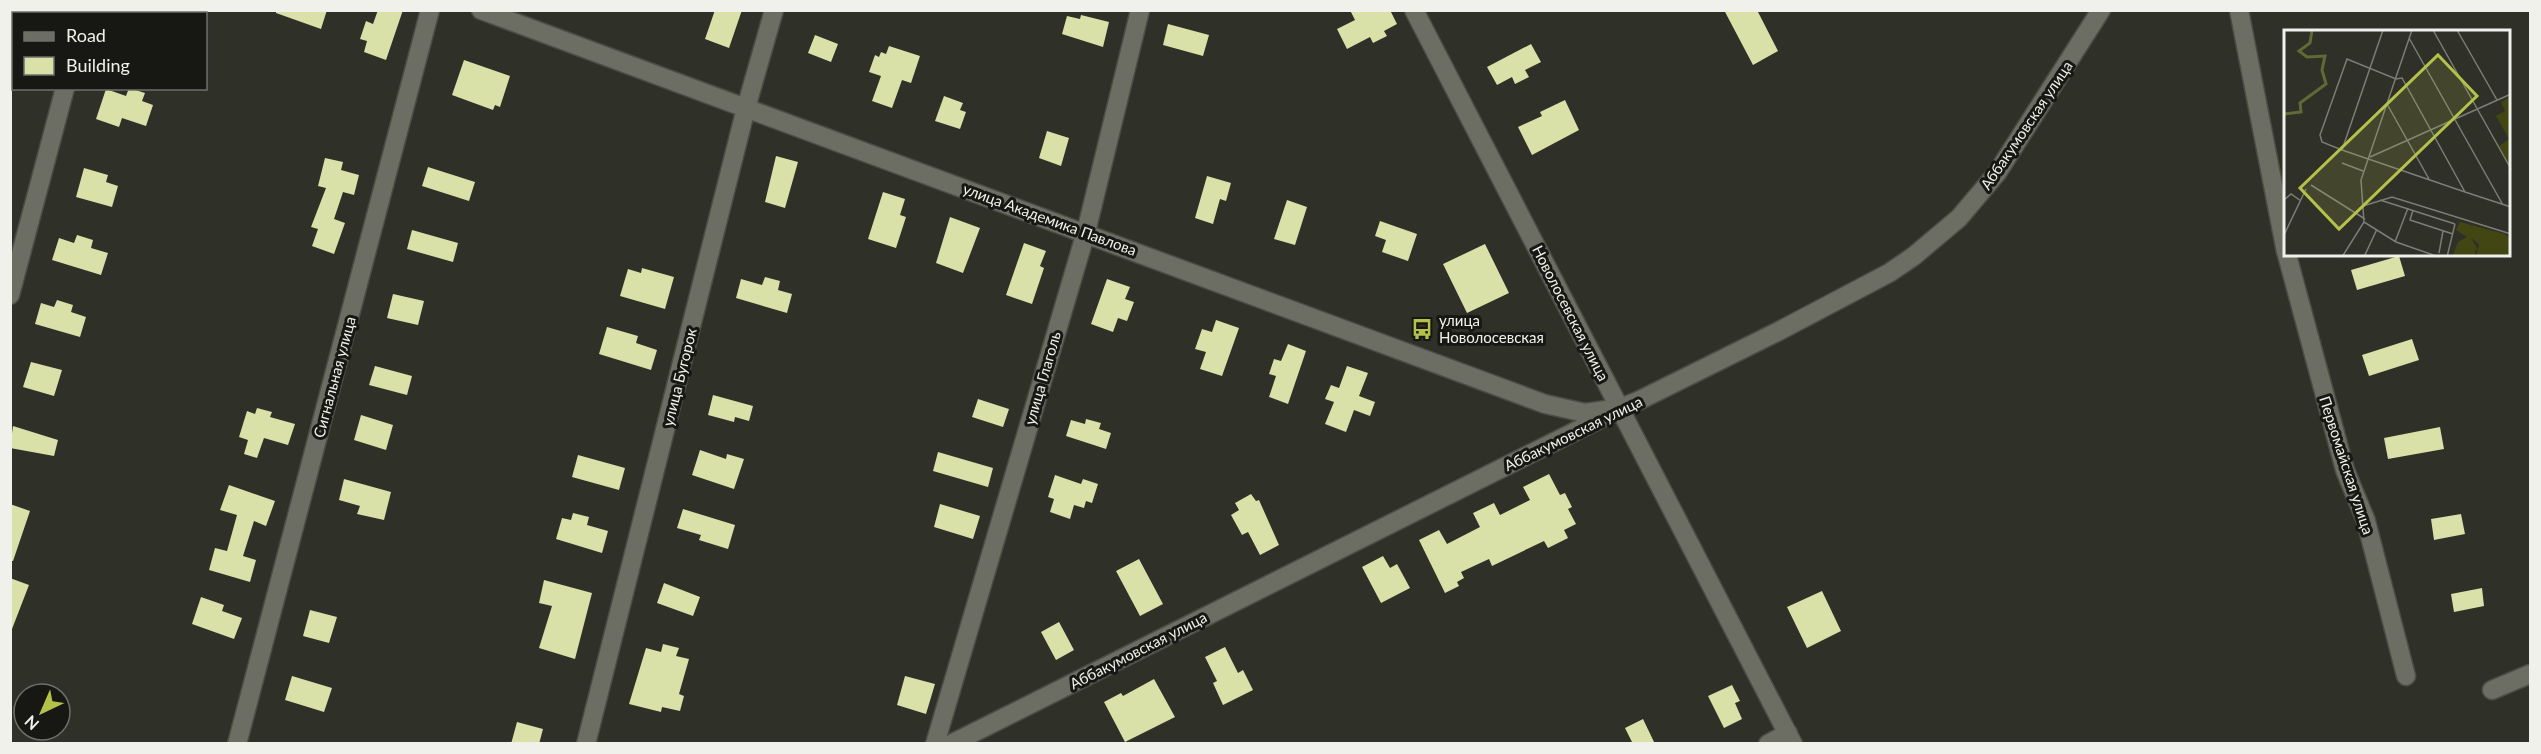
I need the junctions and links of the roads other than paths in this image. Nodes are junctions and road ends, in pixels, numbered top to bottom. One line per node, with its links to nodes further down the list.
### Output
1 (430, 10): 19 (street, Сигнальная улица)
2 (481, 10): 9 (street, улица Академика Павлова)
3 (774, 10): 9 (street, улица Бугорок)
4 (1140, 10): 10 (street, улица Глаголь)
5 (1414, 10): 14 (street, Новолосевская улица)
6 (2101, 10): 14 (street, Аббакумовская улица)
7 (2239, 10): 11 (street, Первомайская улица)
8 (64, 90): 13 (street)
9 (746, 108): 10 (street, улица Академика Павлова); 20 (street, улица Бугорок)
10 (1086, 232): 14 (street, улица Академика Павлова); 21 (street, улица Глаголь)
11 (2284, 244)
12 (2287, 256): 16 (street, Первомайская улица)
13 (10, 295)
14 (1620, 408): 18 (street, Новолосевская улица); 22 (street, Аббакумовская улица)
15 (2530, 674): 17 (street)
16 (2406, 676)
17 (2492, 690)
18 (1791, 738): 23 (street)
19 (237, 744)
20 (586, 744)
21 (935, 744)
22 (951, 744)
23 (1768, 744)

